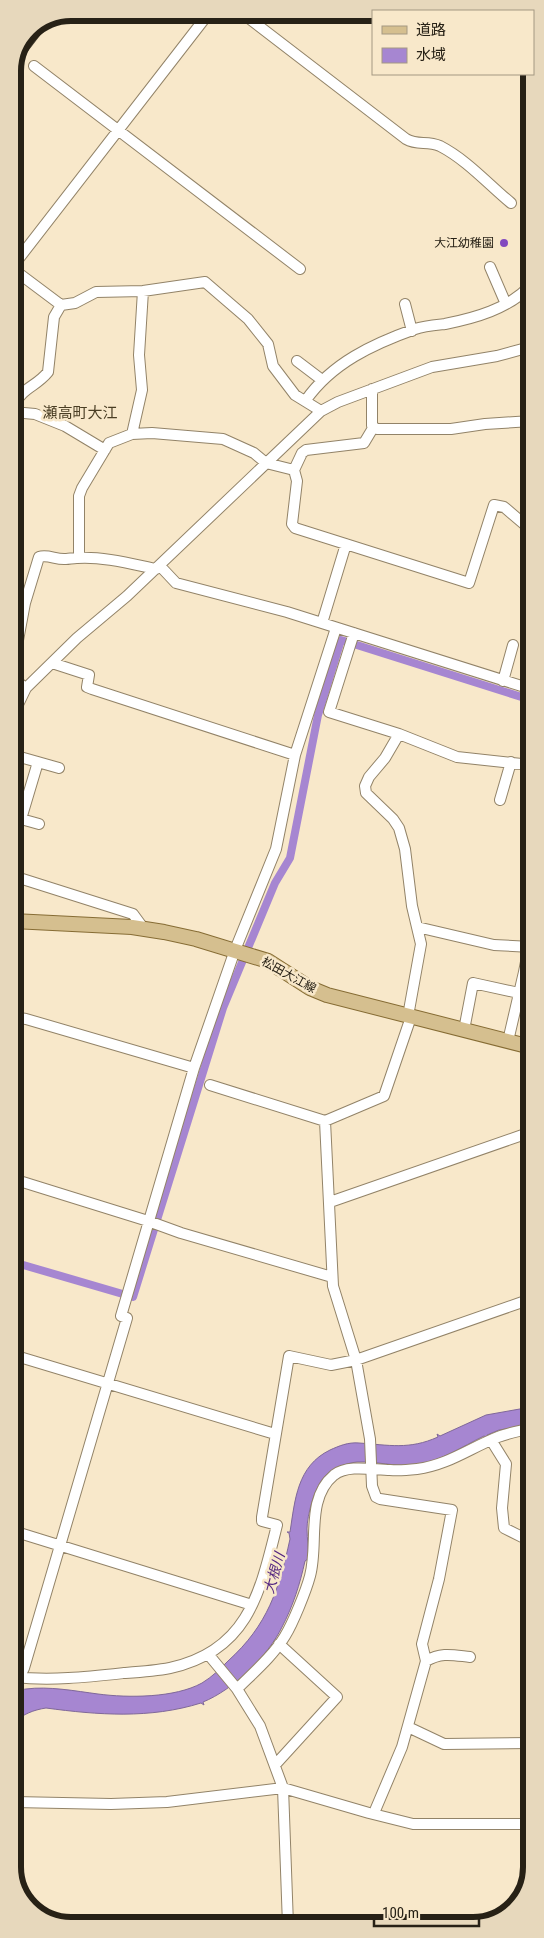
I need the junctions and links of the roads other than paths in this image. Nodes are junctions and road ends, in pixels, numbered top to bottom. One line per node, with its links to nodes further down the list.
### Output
1 (203, 21): 4 (street)
2 (252, 21): 5 (street)
3 (34, 66): 4 (street)
4 (118, 130): 6 (street); 8 (street)
5 (511, 203)
6 (21, 257)
7 (490, 267): 13 (street)
8 (300, 269)
9 (21, 274): 14 (street)
10 (143, 291): 14 (street); 21 (street); 26 (street)
11 (523, 293): 13 (street)
12 (405, 304): 15 (street)
13 (506, 304): 15 (street)
14 (61, 305): 20 (street)
15 (412, 331): 18 (street)
16 (523, 349): 19 (street)
17 (298, 361): 18 (street)
18 (322, 380): 21 (street)
19 (372, 389): 22 (street); 25 (street)
20 (21, 394)
21 (306, 400): 22 (street)
22 (321, 411): 28 (street)
23 (21, 413): 27 (street)
24 (523, 422): 25 (street)
25 (373, 428): 29 (street)
26 (132, 434): 27 (street); 28 (street)
27 (105, 450): 32 (street)
28 (266, 462): 29 (street); 33 (street)
29 (294, 470): 31 (street)
30 (523, 523): 31 (street)
31 (346, 544): 34 (street)
32 (79, 558): 33 (street); 35 (street)
33 (158, 567): 34 (street); 39 (street)
34 (322, 623): 36 (street)
35 (21, 624)
36 (336, 628): 37 (street); 46 (street)
37 (354, 633): 40 (street); 45 (street)
38 (513, 645): 40 (street)
39 (52, 663): 43 (street); 46 (street)
40 (503, 681): 42 (street)
41 (21, 685): 43 (street)
42 (523, 687)
43 (26, 688): 44 (street)
44 (21, 698)
45 (399, 734): 49 (street); 56 (street)
46 (295, 755): 59 (street)
47 (21, 757): 48 (street)
48 (38, 762): 51 (street); 53 (street)
49 (511, 762): 50 (street); 52 (street)
50 (523, 764)
51 (58, 768)
52 (500, 800)
53 (39, 824)
54 (21, 879): 57 (street)
55 (21, 921): 57 (main road, 松田大江線)
56 (417, 927): 58 (street); 62 (street)
57 (144, 929): 59 (main road, 松田大江線)
58 (523, 947)
59 (241, 952): 62 (main road, 松田大江線); 67 (street)
60 (523, 984): 61 (street)
61 (519, 993): 64 (street); 65 (street)
62 (409, 1016): 64 (main road, 松田大江線); 69 (street)
63 (21, 1018): 67 (street)
64 (464, 1030): 65 (main road, 松田大江線)
65 (508, 1041): 66 (main road, 松田大江線)
66 (523, 1045)
67 (194, 1068): 73 (street)
68 (210, 1085): 69 (street)
69 (325, 1121): 72 (street)
70 (523, 1135): 72 (street)
71 (21, 1182): 73 (street)
72 (330, 1202): 74 (street)
73 (153, 1223): 74 (street); 78 (street)
74 (332, 1277): 77 (street)
75 (523, 1302): 77 (street)
76 (21, 1357): 78 (street)
77 (356, 1360): 80 (street); 82 (street)
78 (108, 1384): 80 (street); 85 (street)
79 (523, 1430): 81 (street)
80 (275, 1434): 86 (street)
81 (491, 1440): 82 (street); 84 (street)
82 (371, 1468): 87 (street); 90 (street)
83 (21, 1534): 85 (street)
84 (523, 1537)
85 (61, 1545): 86 (street); 91 (street)
86 (252, 1605): 88 (street)
87 (279, 1644): 93 (street); 96 (street)
88 (208, 1654): 92 (street); 93 (street)
89 (470, 1657): 90 (street)
90 (426, 1661): 94 (street)
91 (21, 1673)
92 (21, 1677)
93 (236, 1689): 96 (street)
94 (408, 1728): 95 (street); 99 (street)
95 (523, 1743)
96 (274, 1765): 97 (street)
97 (283, 1788): 98 (street); 99 (street); 101 (street)
98 (21, 1802)
99 (374, 1813): 100 (street)
100 (523, 1824)
101 (288, 1917)

